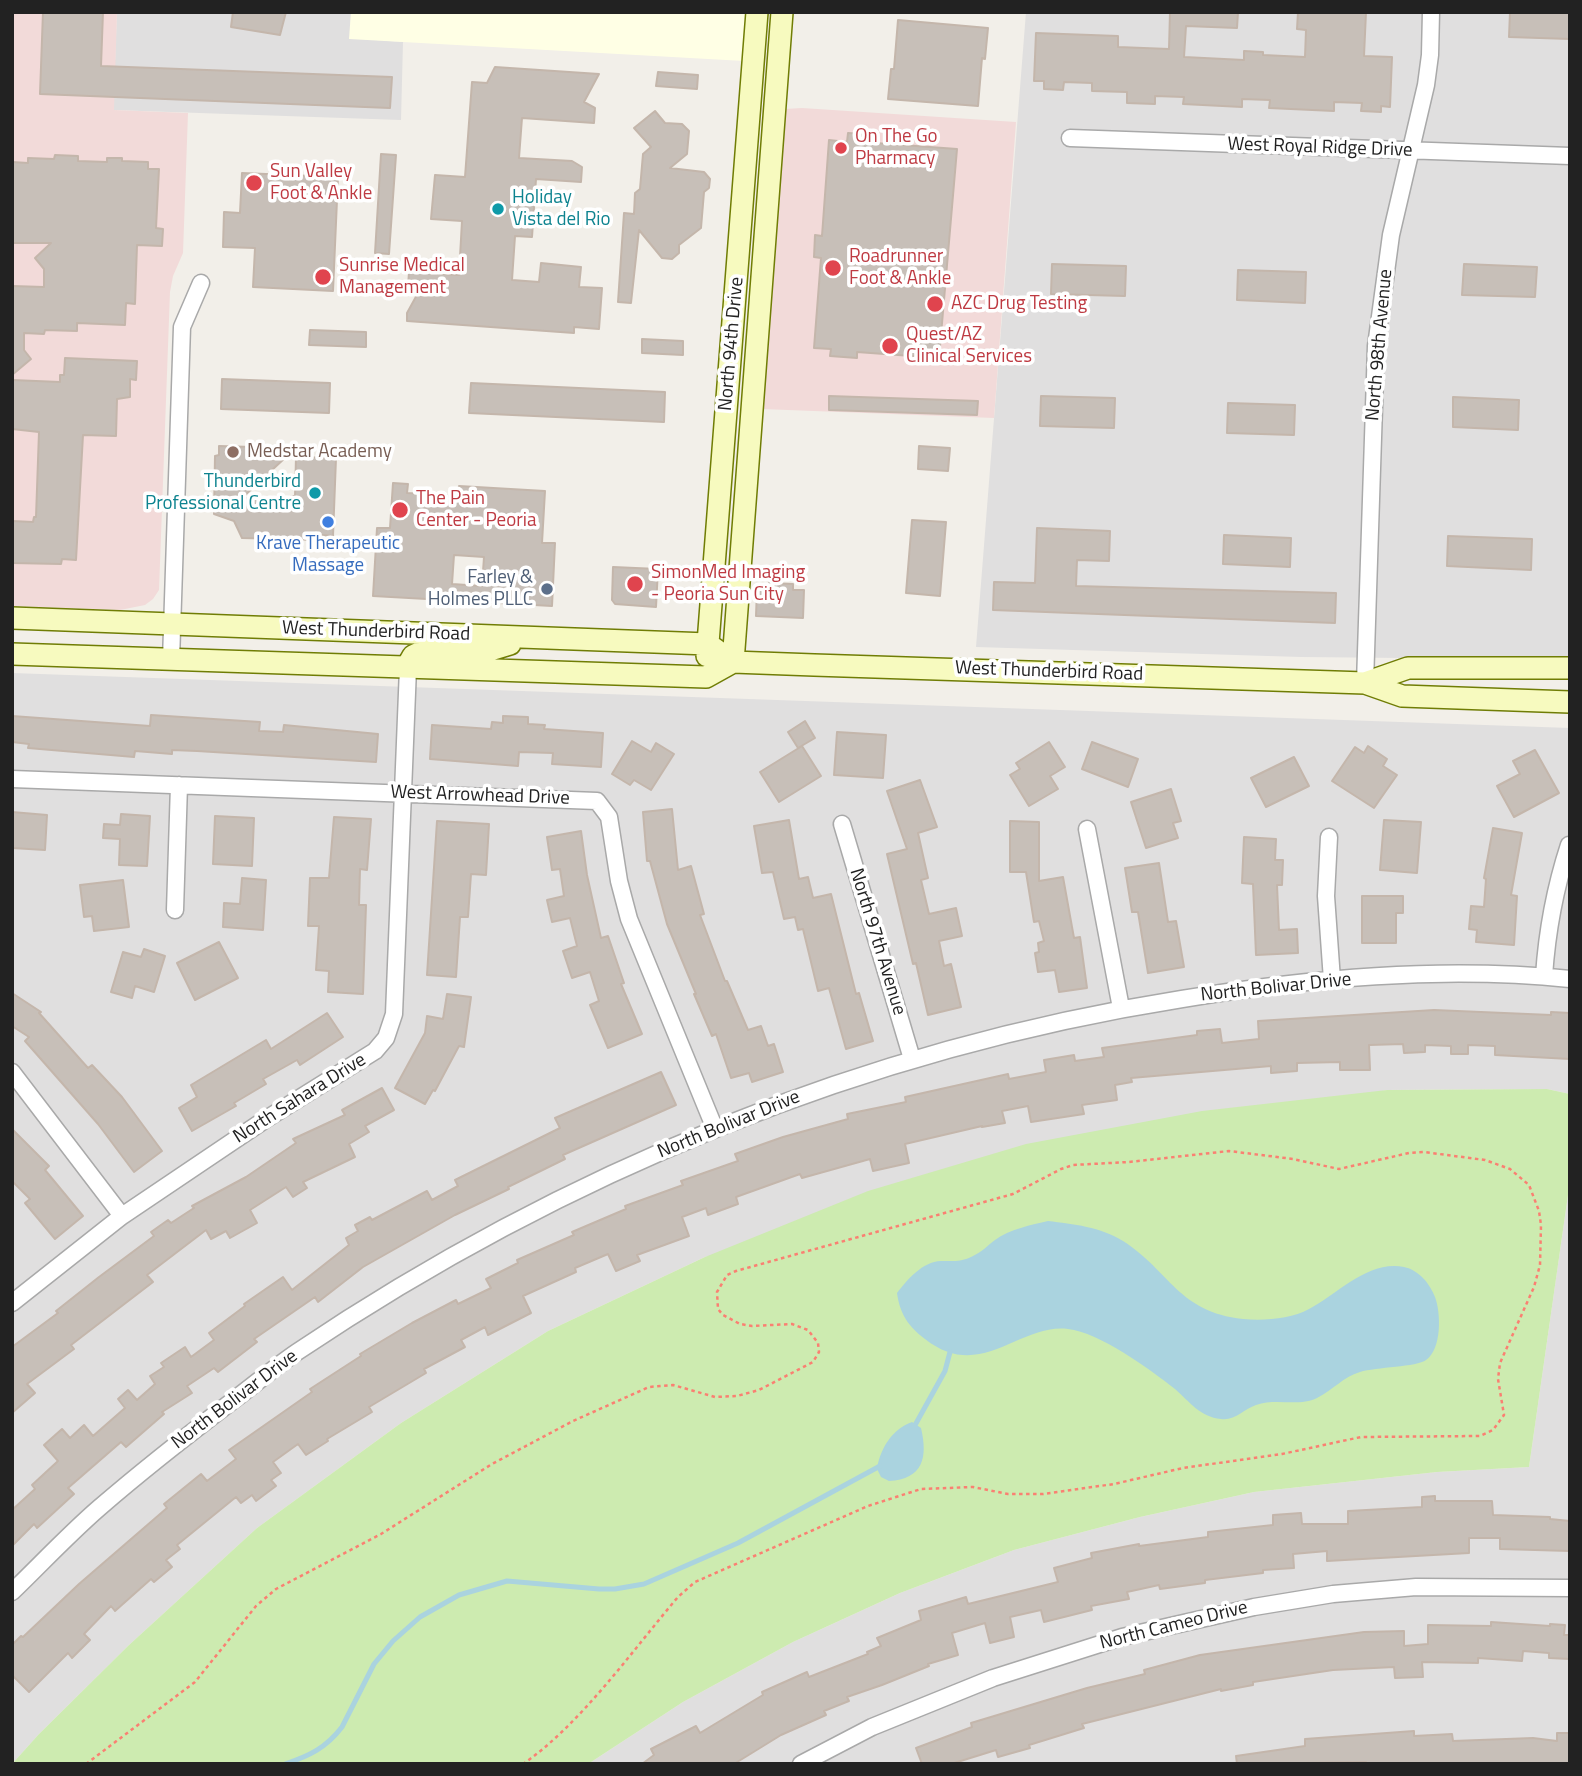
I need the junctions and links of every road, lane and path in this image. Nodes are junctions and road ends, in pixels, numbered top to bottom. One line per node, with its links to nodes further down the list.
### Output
1 (757, 12): 4 (main road, North 94th Drive)
2 (782, 12): 5 (main road, North 94th Drive)
3 (1430, 12): 7 (street, North 98th Avenue)
4 (750, 104): 5 (main road); 10 (main road, North 94th Drive)
5 (776, 105): 11 (main road, North 94th Drive)
6 (1070, 138): 7 (street, West Royal Ridge Drive)
7 (1410, 151): 8 (street, West Royal Ridge Drive); 24 (street, North 98th Avenue)
8 (1570, 156)
9 (201, 283): 15 (street)
10 (724, 436): 11 (main road); 12 (main road, North 94th Drive)
11 (749, 438): 13 (main road, North 94th Drive)
12 (718, 531): 13 (main road); 17 (main road, North 94th Drive)
13 (742, 533): 20 (main road, North 94th Drive)
14 (12, 618): 15 (main road, West Thunderbird Road)
15 (172, 623): 16 (main road, West Thunderbird Road); 19 (street)
16 (529, 639): 17 (main road, West Thunderbird Road); 22 (main road)
17 (708, 644): 20 (main road); 23 (main road, North 94th Drive)
18 (12, 654): 19 (main road, West Thunderbird Road)
19 (171, 660): 22 (main road, West Thunderbird Road)
20 (733, 662): 23 (main road); 24 (main road, West Thunderbird Road)
21 (1570, 667): 24 (main road, West Thunderbird Road)
22 (408, 668): 23 (main road, West Thunderbird Road); 28 (street, North Sahara Drive)
23 (706, 677)
24 (1365, 683): 25 (main road, West Thunderbird Road)
25 (1570, 702)
26 (12, 779): 27 (street, West Arrowhead Drive)
27 (179, 785): 28 (street, West Arrowhead Drive); 33 (street)
28 (403, 793): 40 (street, West Arrowhead Drive); 41 (street, North Sahara Drive)
29 (842, 824): 38 (street, North 97th Avenue)
30 (1087, 829): 37 (street)
31 (1329, 837): 36 (street)
32 (1569, 845): 34 (street)
33 (175, 910)
34 (1544, 976): 35 (street, North Bolivar Drive); 36 (street, North Bolivar Drive)
35 (1570, 979)
36 (1332, 980): 37 (street, North Bolivar Drive)
37 (1121, 1009): 38 (street, North Bolivar Drive)
38 (912, 1059): 40 (street, North Bolivar Drive)
39 (12, 1072): 41 (street)
40 (715, 1129): 44 (street, North Bolivar Drive)
41 (122, 1216): 42 (street, North Sahara Drive)
42 (12, 1303)
43 (1570, 1588): 47 (street, North Cameo Drive)
44 (12, 1592)
45 (86, 1764): 46 (path)
46 (523, 1764)
47 (801, 1764)

